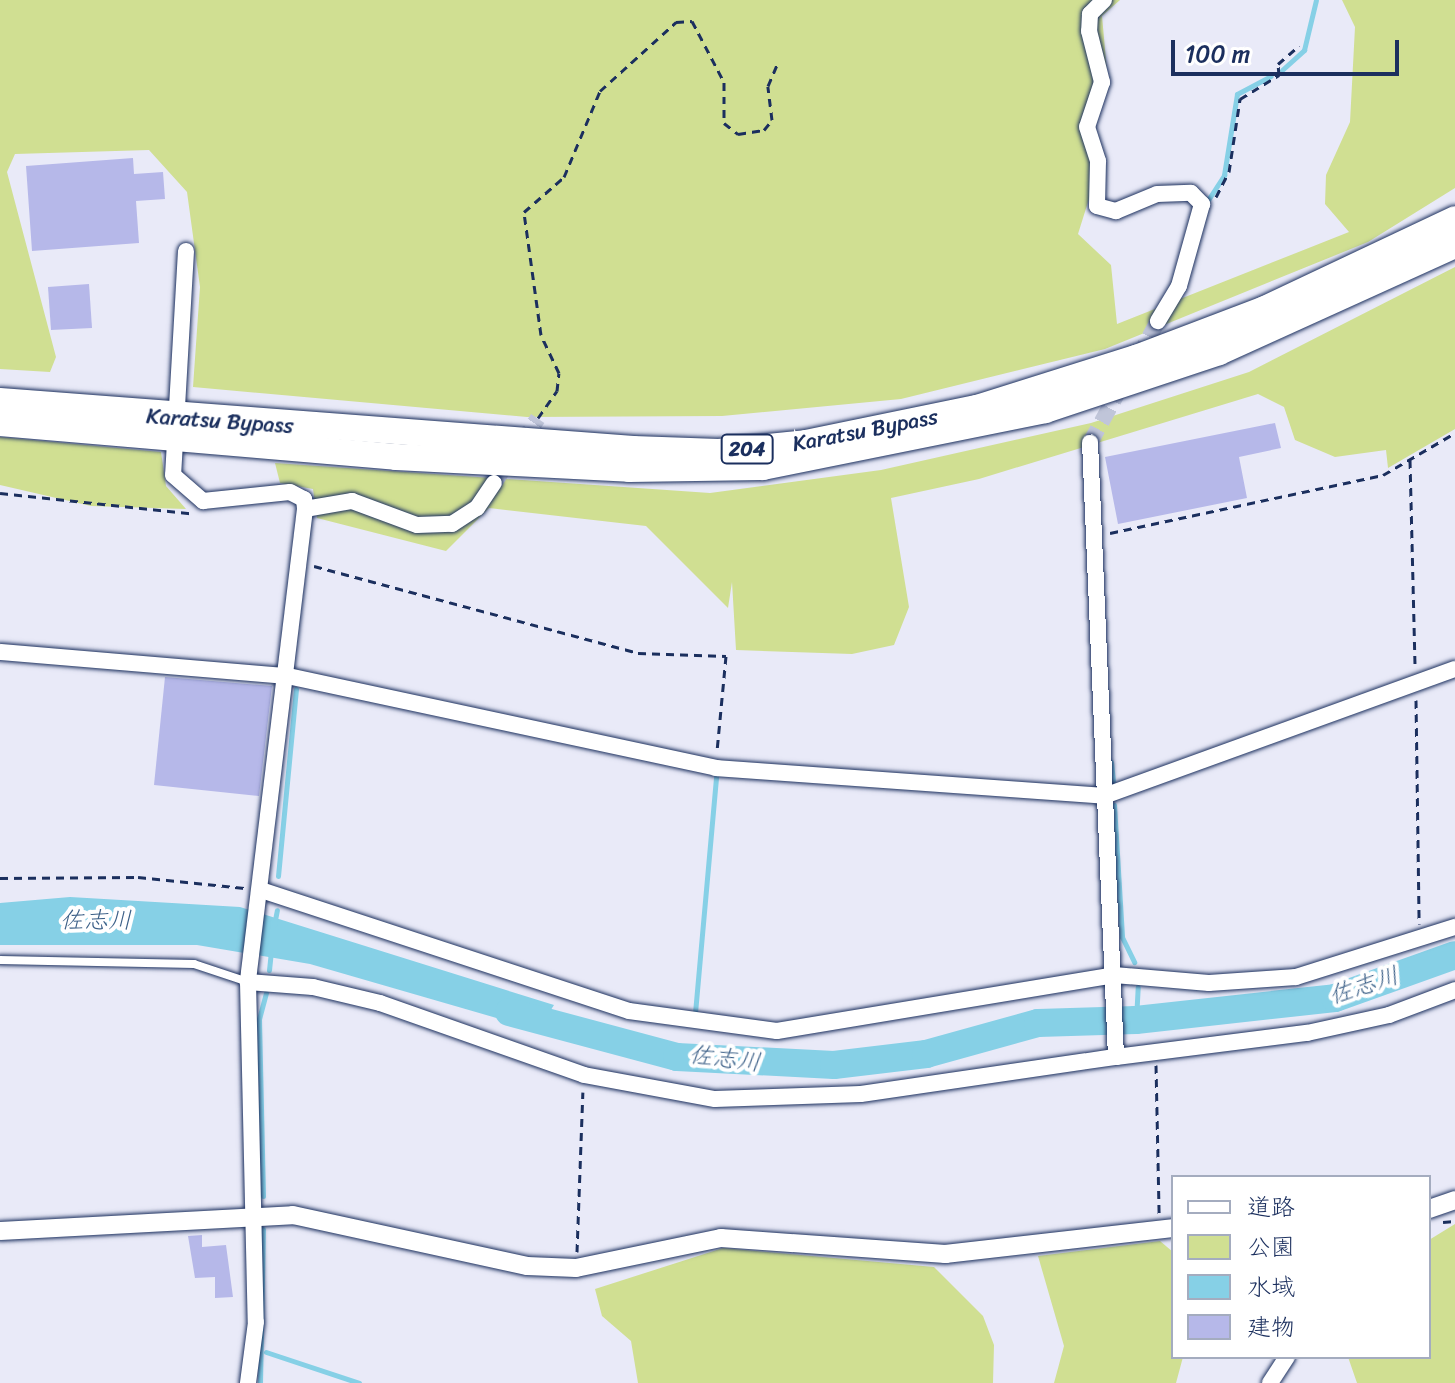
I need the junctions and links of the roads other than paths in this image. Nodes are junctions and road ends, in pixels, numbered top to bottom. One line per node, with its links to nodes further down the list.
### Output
1 (1104, 0): 5 (street)
2 (1455, 219): 8 (highway, Karatsu Bypass / 204)
3 (1455, 245): 8 (highway, Karatsu Bypass / 204)
4 (186, 251): 8 (street)
5 (1158, 321)
6 (0, 401): 8 (highway, Karatsu Bypass / 204)
7 (0, 423): 8 (highway, Karatsu Bypass / 204)
8 (175, 427): 11 (street)
9 (1090, 443): 15 (street)
10 (494, 483): 11 (street)
11 (305, 509): 14 (street)
12 (0, 652): 14 (street)
13 (1455, 669): 15 (street)
14 (288, 676): 15 (street); 16 (street)
15 (1104, 796): 19 (street)
16 (261, 890): 19 (street); 20 (street)
17 (1455, 927): 19 (street)
18 (0, 960): 20 (lane)
19 (1114, 980): 22 (street)
20 (248, 982): 22 (street); 23 (street)
21 (1455, 990): 22 (street)
22 (1116, 1054)
23 (253, 1216): 24 (street); 25 (street); 27 (street)
24 (0, 1231)
25 (1170, 1232)
26 (1286, 1359): 28 (street)
27 (248, 1383)
28 (1270, 1383)

